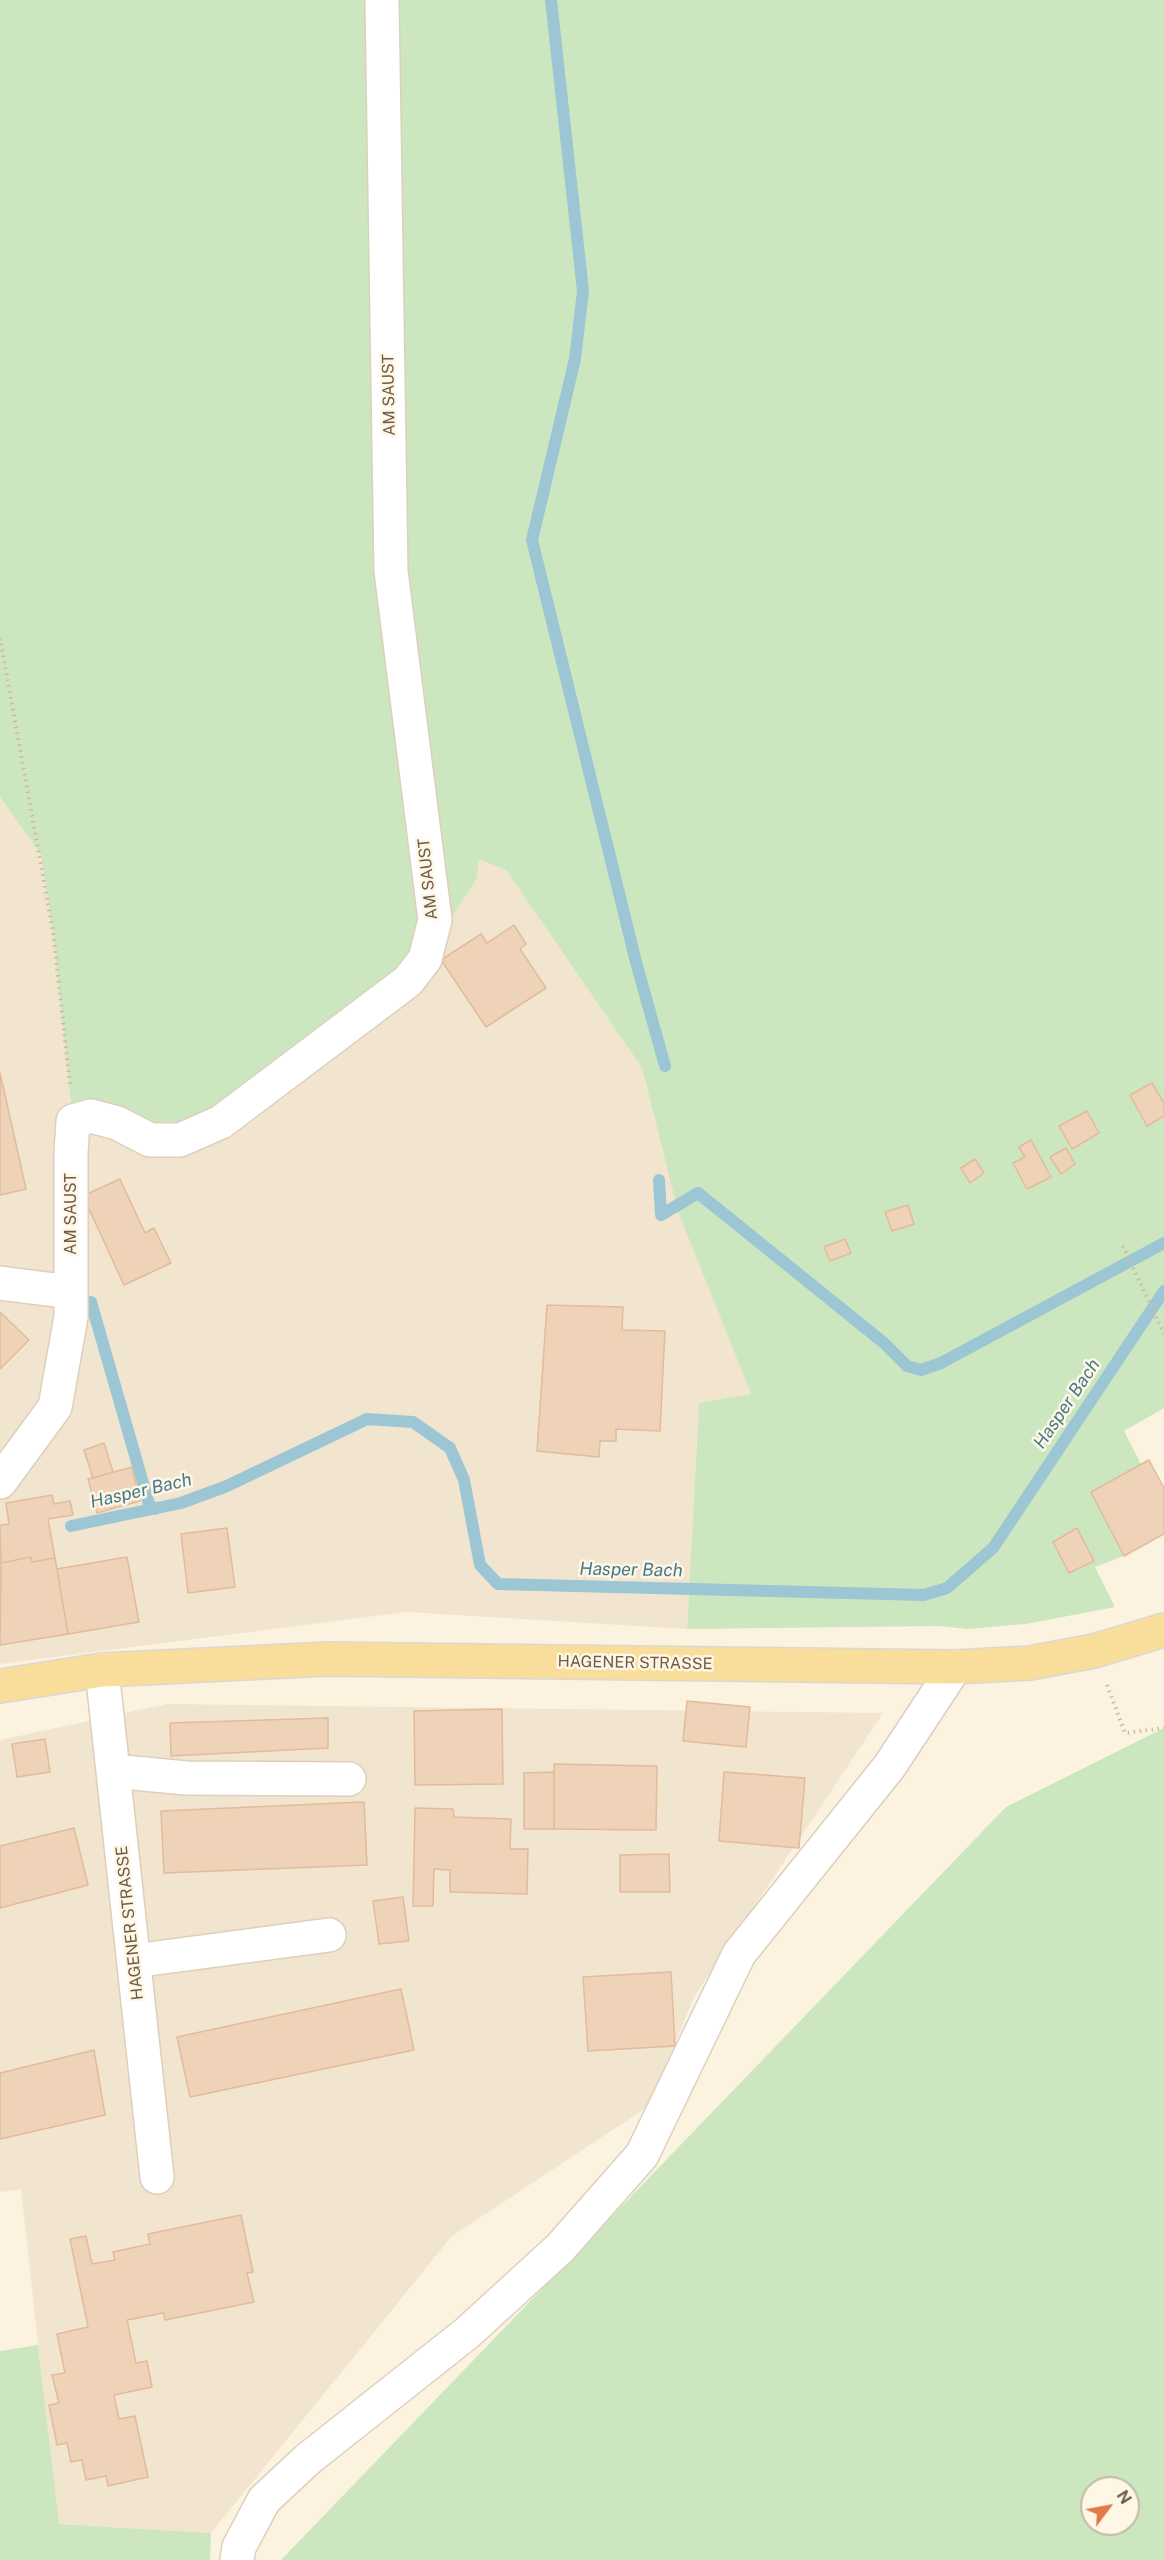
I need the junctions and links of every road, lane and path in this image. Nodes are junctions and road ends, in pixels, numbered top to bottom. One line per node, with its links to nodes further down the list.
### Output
1 (382, 0): 3 (street, AM SAUST)
2 (0, 638): 3 (path)
3 (74, 1121): 6 (street, AM SAUST)
4 (1123, 1246): 7 (path)
5 (0, 1283): 6 (street)
6 (71, 1292): 8 (street, AM SAUST)
7 (1164, 1334)
8 (0, 1482)
9 (1164, 1630): 10 (main road, HAGENER STRASSE)
10 (1094, 1651): 11 (main road, HAGENER STRASSE); 14 (path)
11 (955, 1667): 12 (main road, HAGENER STRASSE); 20 (street)
12 (102, 1670): 13 (main road, HAGENER STRASSE); 15 (street, HAGENER STRASSE)
13 (0, 1686)
14 (1164, 1728)
15 (113, 1771): 16 (street); 18 (street, HAGENER STRASSE)
16 (349, 1779)
17 (329, 1935): 18 (street)
18 (134, 1961): 19 (street, HAGENER STRASSE)
19 (157, 2176)
20 (237, 2560)

